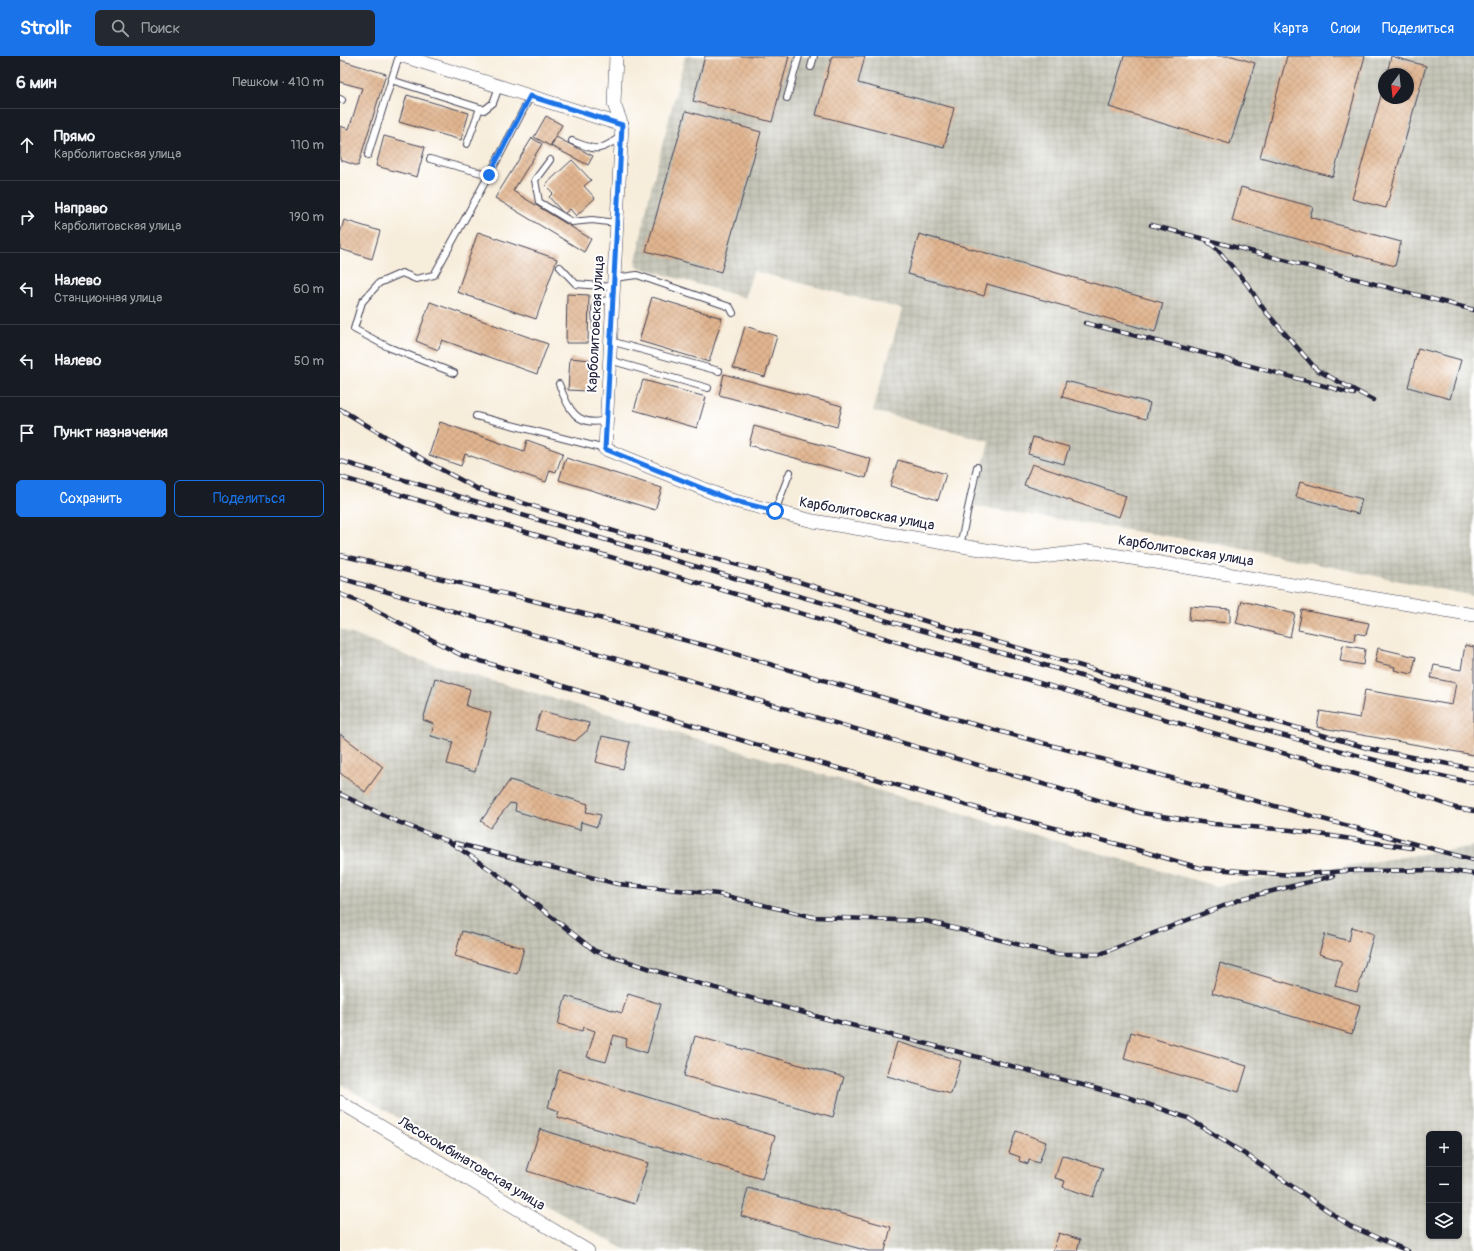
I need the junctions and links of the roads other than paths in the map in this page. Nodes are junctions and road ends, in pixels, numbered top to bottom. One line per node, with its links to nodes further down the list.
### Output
1 (399, 56): 7 (lane)
2 (403, 56): 8 (street)
3 (616, 56): 12 (street, Карболитовская улица)
4 (799, 56): 10 (lane)
5 (814, 56): 6 (lane)
6 (811, 67)
7 (391, 80): 11 (lane); 15 (lane)
8 (499, 87): 9 (street); 11 (lane)
9 (530, 96): 12 (street); 18 (lane)
10 (788, 98)
11 (480, 108): 14 (lane)
12 (622, 131): 13 (lane); 19 (street, Карболитовская улица)
13 (572, 141)
14 (466, 144)
15 (368, 155)
16 (430, 160): 18 (lane)
17 (550, 160): 19 (lane)
18 (489, 175): 27 (lane)
19 (617, 223): 21 (street, Карболитовская улица)
20 (560, 267): 21 (lane)
21 (613, 289): 22 (lane); 23 (lane); 24 (street, Карболитовская улица)
22 (733, 313)
23 (596, 329)
24 (610, 341): 25 (street, Карболитовская улица); 26 (lane)
25 (609, 360): 29 (lane); 31 (street, Карболитовская улица)
26 (719, 371)
27 (454, 373)
28 (559, 384): 31 (lane)
29 (708, 388)
30 (476, 416): 32 (lane)
31 (606, 420): 32 (street, Карболитовская улица)
32 (605, 449): 35 (street, Карболитовская улица)
33 (978, 467): 36 (lane)
34 (790, 472): 35 (lane)
35 (775, 511): 36 (street, Карболитовская улица)
36 (960, 546): 37 (street, Карболитовская улица)
37 (1474, 615)
38 (340, 1102): 39 (street, Лесокомбинатовская улица)
39 (588, 1251)

